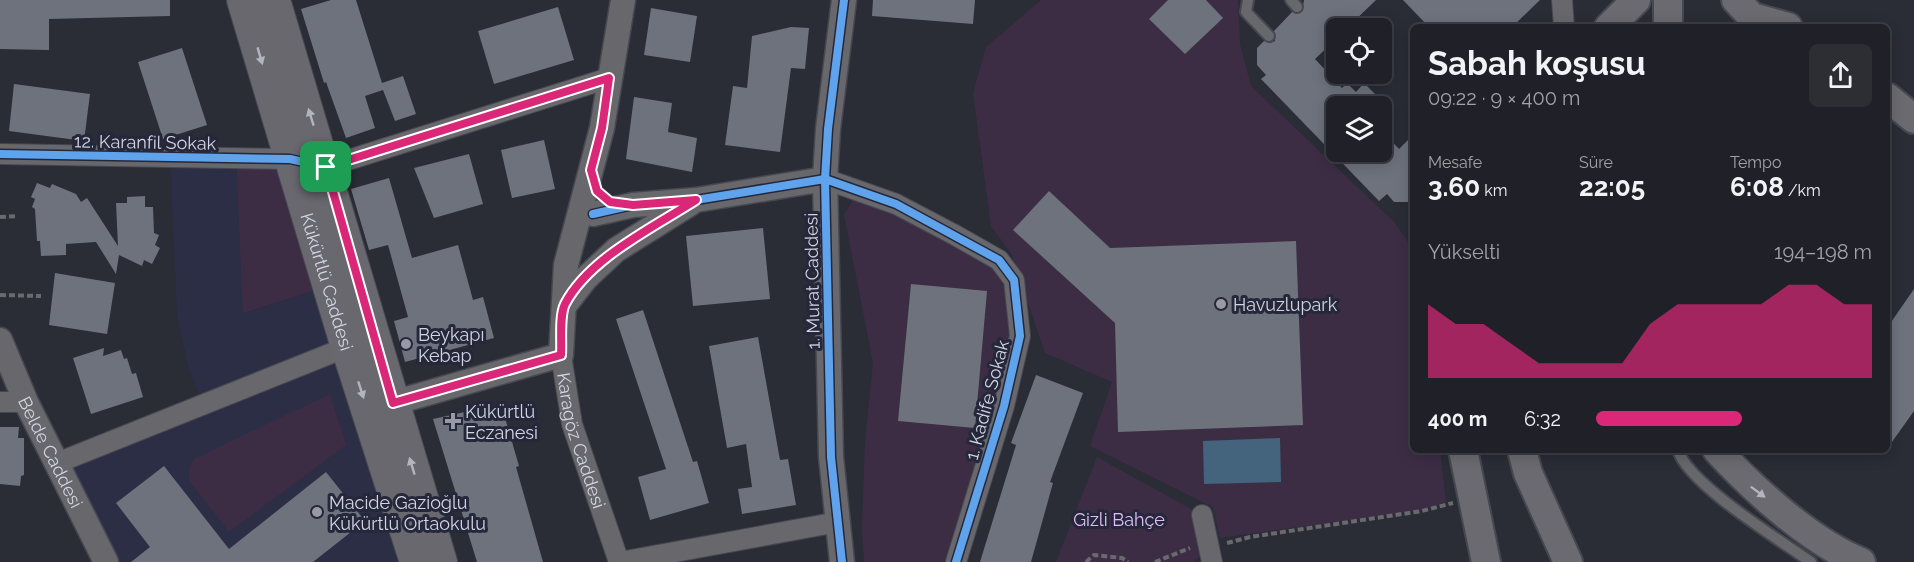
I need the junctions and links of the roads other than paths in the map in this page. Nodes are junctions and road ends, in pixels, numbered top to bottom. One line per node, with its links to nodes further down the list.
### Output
1 (243, 0): 21 (main road, Kükürtlü Caddesi, one-way to 21)
2 (274, 0): 22 (main road, Kükürtlü Caddesi, one-way to 2)
3 (623, 0): 17 (street, Karagöz Caddesi)
4 (844, 0): 24 (street, 1. Murat Caddesi)
5 (1248, 0): 16 (lane)
6 (1562, 0): 11 (street)
7 (1613, 0): 12 (main road)
8 (1636, 0): 13 (main road)
9 (1668, 0): 14 (main road)
10 (1737, 0): 15 (main road)
11 (1564, 24)
12 (1598, 24)
13 (1612, 24)
14 (1668, 24)
15 (1778, 24)
16 (1269, 36)
17 (609, 78): 22 (street); 23 (street, Karagöz Caddesi)
18 (1890, 99): 19 (main road)
19 (1914, 119)
20 (0, 154): 21 (street, 12. Karanfil Sokak)
21 (290, 159): 22 (street, 12. Karanfil Sokak); 31 (main road, Kükürtlü Caddesi)
22 (326, 167): 35 (main road, Kükürtlü Caddesi)
23 (591, 170): 26 (street); 27 (street, Karagöz Caddesi)
24 (825, 179): 25 (street); 42 (street, 1. Murat Caddesi); 50 (street, 1. Kadife Sokak)
25 (696, 200): 26 (street); 28 (street)
26 (633, 205): 27 (street)
27 (581, 225): 28 (street); 28 (street); 29 (street, Karagöz Caddesi)
28 (613, 253): 29 (street)
29 (564, 305): 32 (street, Karagöz Caddesi)
30 (0, 340): 34 (street, Belde Caddesi)
31 (347, 347): 40 (street); 46 (main road, Kükürtlü Caddesi, one-way to 46)
32 (561, 355): 35 (street); 48 (street, Karagöz Caddesi)
33 (0, 402): 34 (street)
34 (26, 402): 40 (street, Belde Caddesi)
35 (393, 403): 47 (main road, Kükürtlü Caddesi, one-way to 35)
36 (1464, 453): 51 (main road)
37 (1523, 453): 52 (main road)
38 (1680, 453): 43 (lane)
39 (1720, 453): 55 (main road, one-way to 55)
40 (57, 463): 45 (street, Belde Caddesi)
41 (1202, 515): 44 (street)
42 (838, 522): 48 (street); 49 (street, 1. Murat Caddesi)
43 (1788, 546): 53 (lane); 54 (lane)
44 (1210, 550)
45 (106, 562)
46 (416, 562)
47 (441, 562)
48 (620, 562)
49 (842, 562)
50 (956, 562)
51 (1486, 562)
52 (1568, 562)
53 (1795, 562)
54 (1811, 562)
55 (1861, 562)

